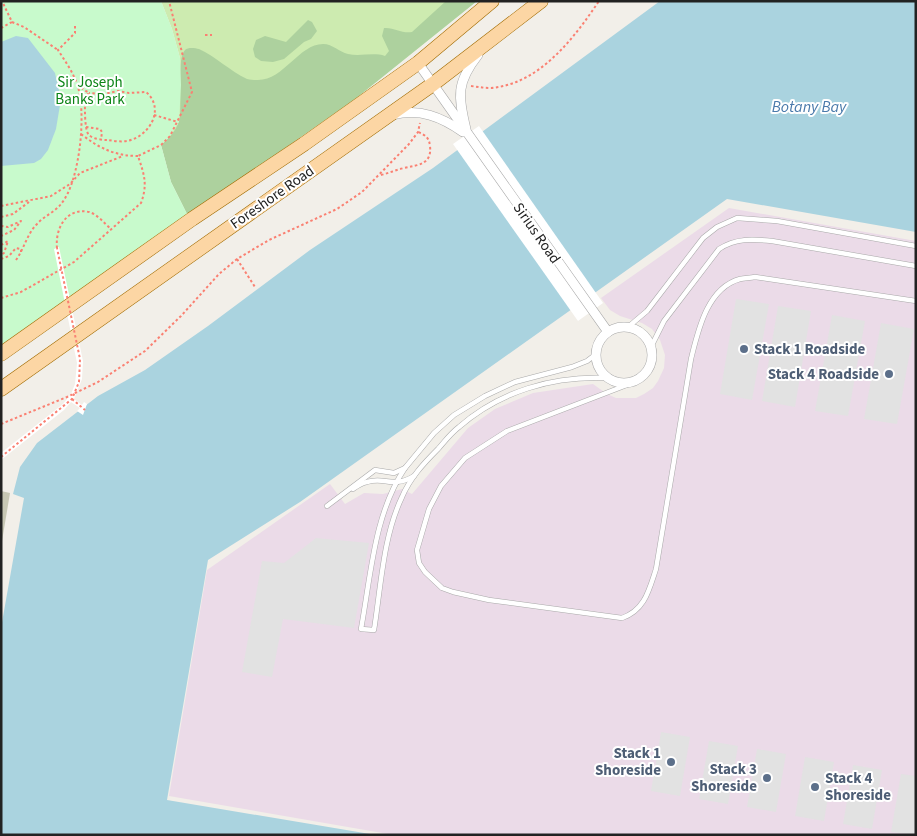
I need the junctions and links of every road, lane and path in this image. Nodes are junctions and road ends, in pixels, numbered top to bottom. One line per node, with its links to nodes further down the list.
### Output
1 (2, 1): 6 (path)
2 (168, 1): 20 (path)
3 (492, 1): 13 (main road, Foreshore Road)
4 (541, 1): 11 (main road, Foreshore Road)
5 (599, 1): 16 (path)
6 (12, 22): 8 (path); 12 (path)
7 (75, 26): 12 (path)
8 (1, 28)
9 (206, 35): 10 (path)
10 (212, 35)
11 (494, 37): 14 (main road, Foreshore Road); 23 (street, Sirius Road)
12 (58, 50): 15 (path)
13 (418, 62): 14 (street, Sirius Road); 49 (main road, Foreshore Road)
14 (432, 84): 19 (main road, Foreshore Road); 23 (street, Sirius Road)
15 (77, 85): 17 (path); 22 (path)
16 (470, 86)
17 (89, 93): 18 (path); 21 (path)
18 (154, 115): 20 (path); 24 (path)
19 (385, 117): 23 (street, Sirius Road); 53 (main road, Foreshore Road)
20 (179, 122): 26 (path)
21 (86, 127): 24 (path); 24 (path)
22 (81, 134): 25 (path); 28 (path)
23 (467, 134): 47 (street, Sirius Road)
24 (101, 140)
25 (123, 156): 26 (path); 28 (path)
26 (138, 156): 33 (path)
27 (380, 175): 27 (path); 41 (path)
28 (73, 181): 29 (path); 37 (path)
29 (29, 201): 30 (path); 31 (path)
30 (1, 206)
31 (1, 217)
32 (1, 226): 34 (path)
33 (112, 230): 44 (path); 54 (path, bridge)
34 (1, 236)
35 (1, 245): 38 (path)
36 (916, 246): 46 (lane)
37 (20, 254): 39 (path); 40 (path)
38 (1, 255)
39 (1, 259)
40 (16, 260)
41 (237, 260): 43 (path); 56 (path)
42 (916, 266): 48 (lane)
43 (255, 287)
44 (1, 298)
45 (916, 301): 52 (lane)
46 (628, 327): 47 (street); 48 (street)
47 (608, 332): 50 (street)
48 (651, 347): 52 (street)
49 (1, 354)
50 (595, 354): 51 (street); 58 (lane)
51 (606, 378): 52 (street); 59 (lane)
52 (632, 383)
53 (1, 389)
54 (72, 399): 55 (path); 57 (path, bridge)
55 (85, 410)
56 (1, 424)
57 (1, 457)
58 (405, 468): 60 (lane); 61 (lane)
59 (414, 475): 60 (lane); 60 (lane)
60 (395, 483): 61 (lane)
61 (347, 492): 62 (lane)
62 (327, 506)

